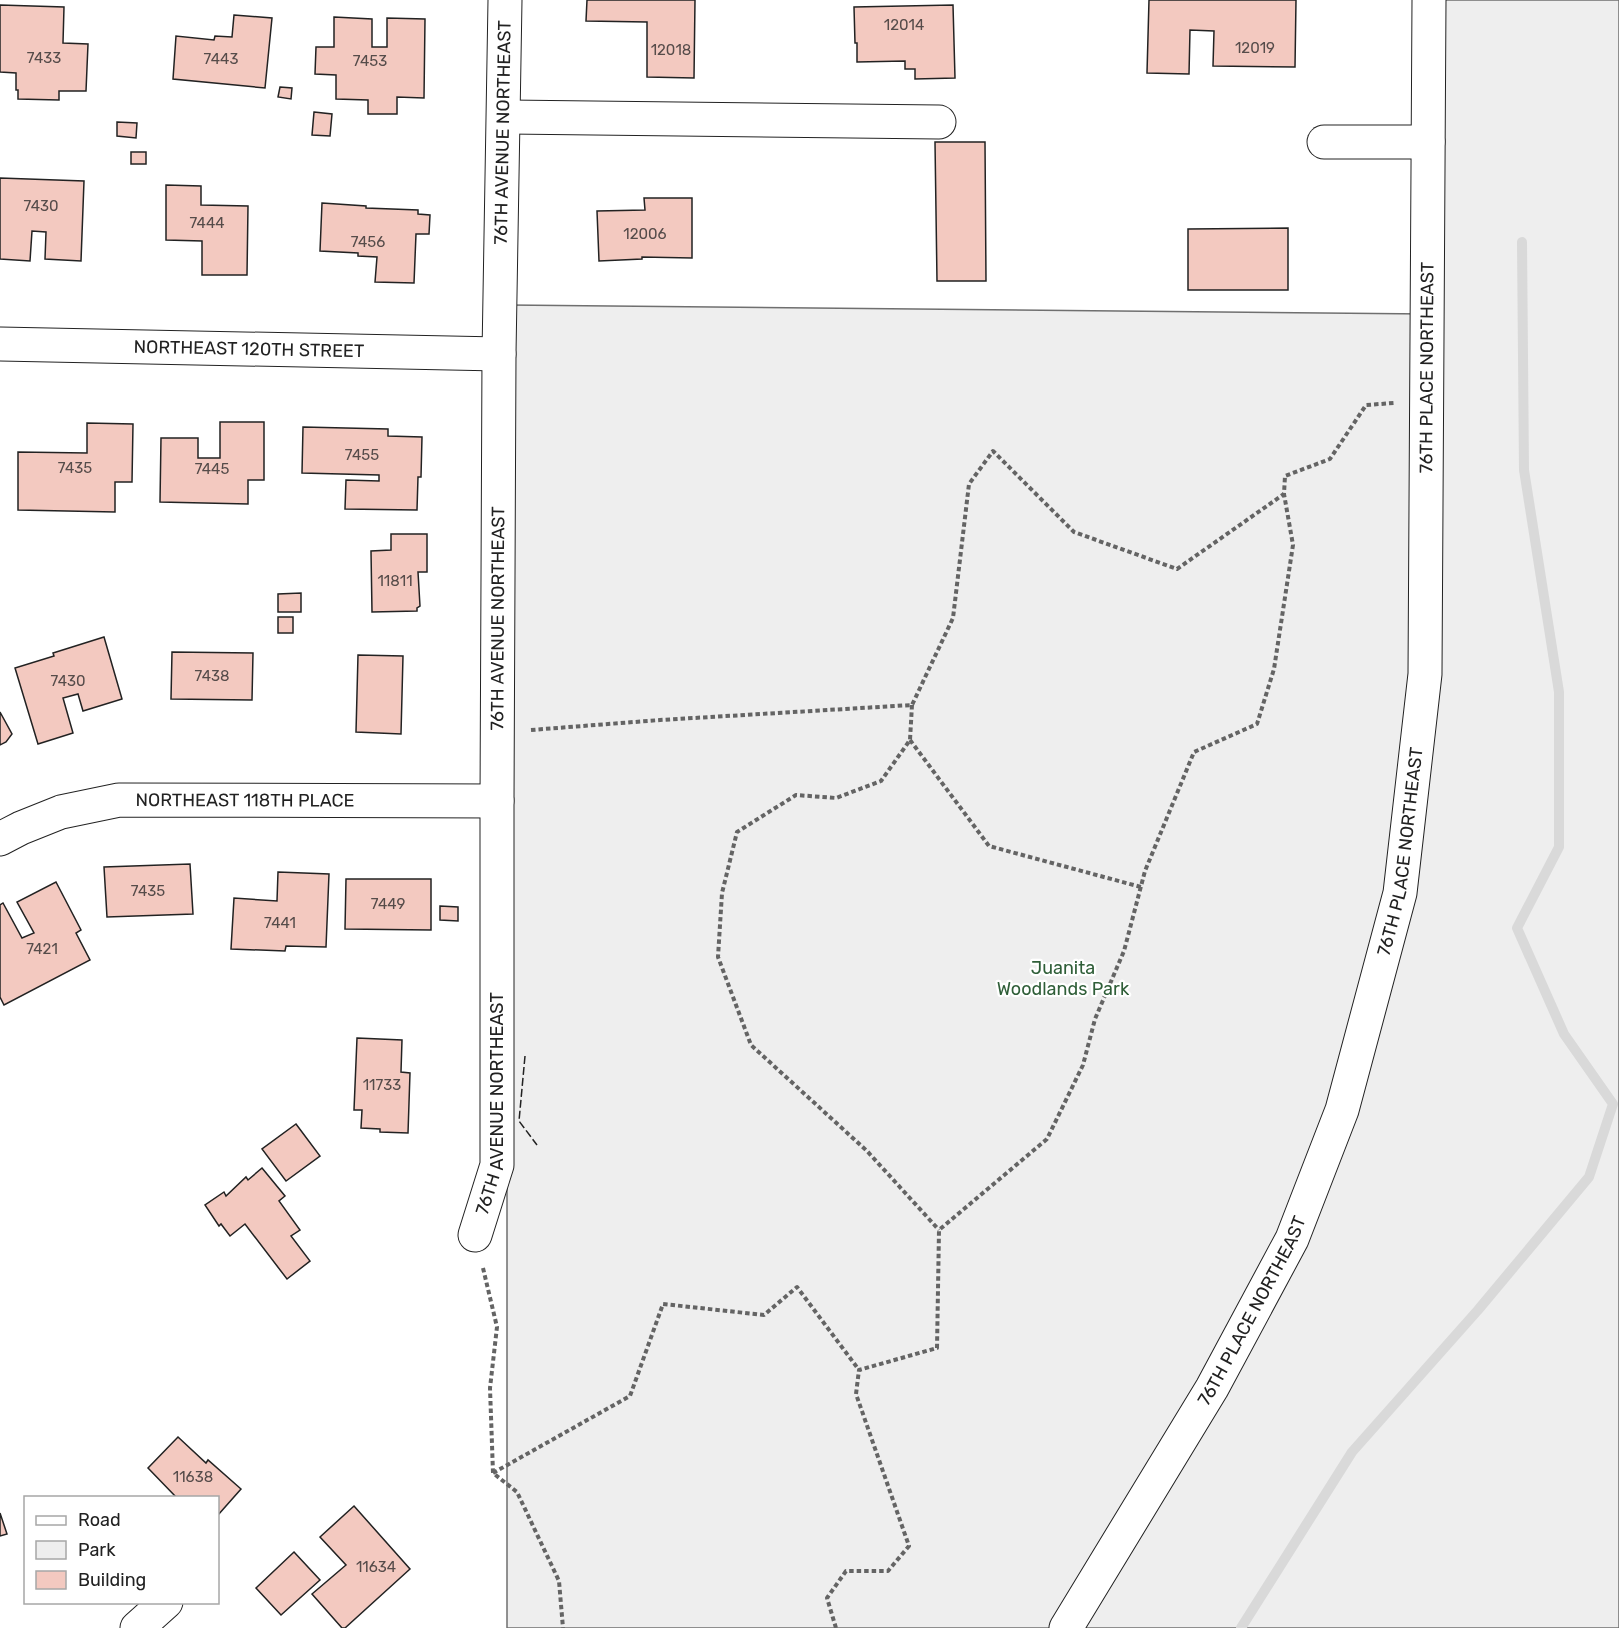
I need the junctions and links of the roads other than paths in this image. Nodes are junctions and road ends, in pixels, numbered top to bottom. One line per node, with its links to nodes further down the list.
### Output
1 (505, 0): 3 (street, 76TH AVENUE NORTHEAST)
2 (1429, 0): 6 (street, 76TH PLACE NORTHEAST)
3 (504, 117): 4 (street); 8 (street, 76TH AVENUE NORTHEAST)
4 (939, 122)
5 (1324, 142): 6 (street)
6 (1428, 142): 14 (street, 76TH PLACE NORTHEAST)
7 (0, 344): 8 (street, NORTHEAST 120TH STREET)
8 (499, 354): 9 (street, 76TH AVENUE NORTHEAST)
9 (496, 801): 10 (street, NORTHEAST 118TH PLACE); 11 (street, 76TH AVENUE NORTHEAST)
10 (0, 839)
11 (475, 1235)
12 (164, 1604): 13 (street)
13 (137, 1628)
14 (1066, 1628)

